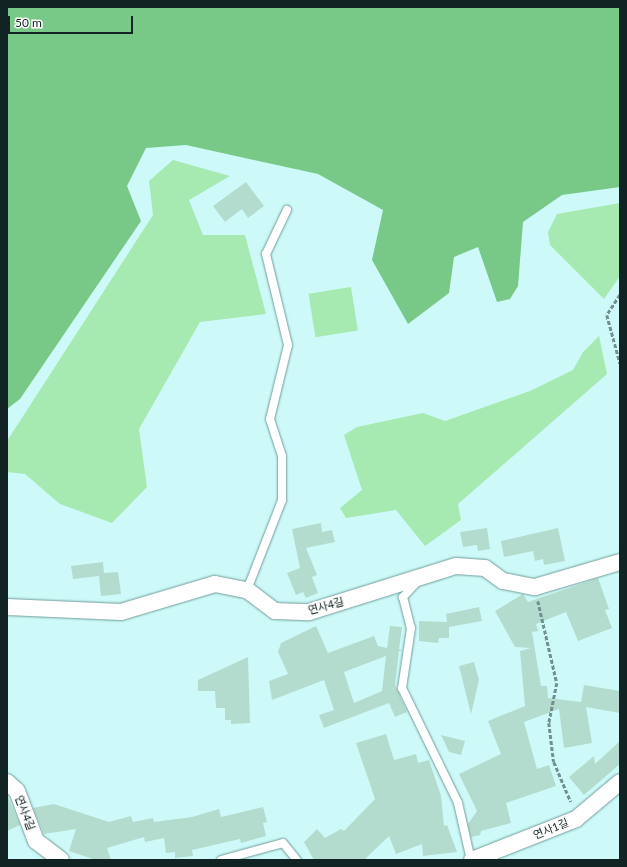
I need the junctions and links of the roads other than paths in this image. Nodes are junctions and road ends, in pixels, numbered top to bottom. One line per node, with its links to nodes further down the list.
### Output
1 (287, 210): 4 (lane)
2 (620, 562): 3 (street, 연사4길)
3 (420, 578): 4 (street, 연사4길); 11 (lane)
4 (247, 590): 5 (street, 연사4길)
5 (7, 607)
6 (7, 782): 8 (street, 연사4길)
7 (620, 782): 11 (street, 연사1길)
8 (61, 860)
9 (221, 860): 10 (lane)
10 (297, 860)
11 (472, 860)

